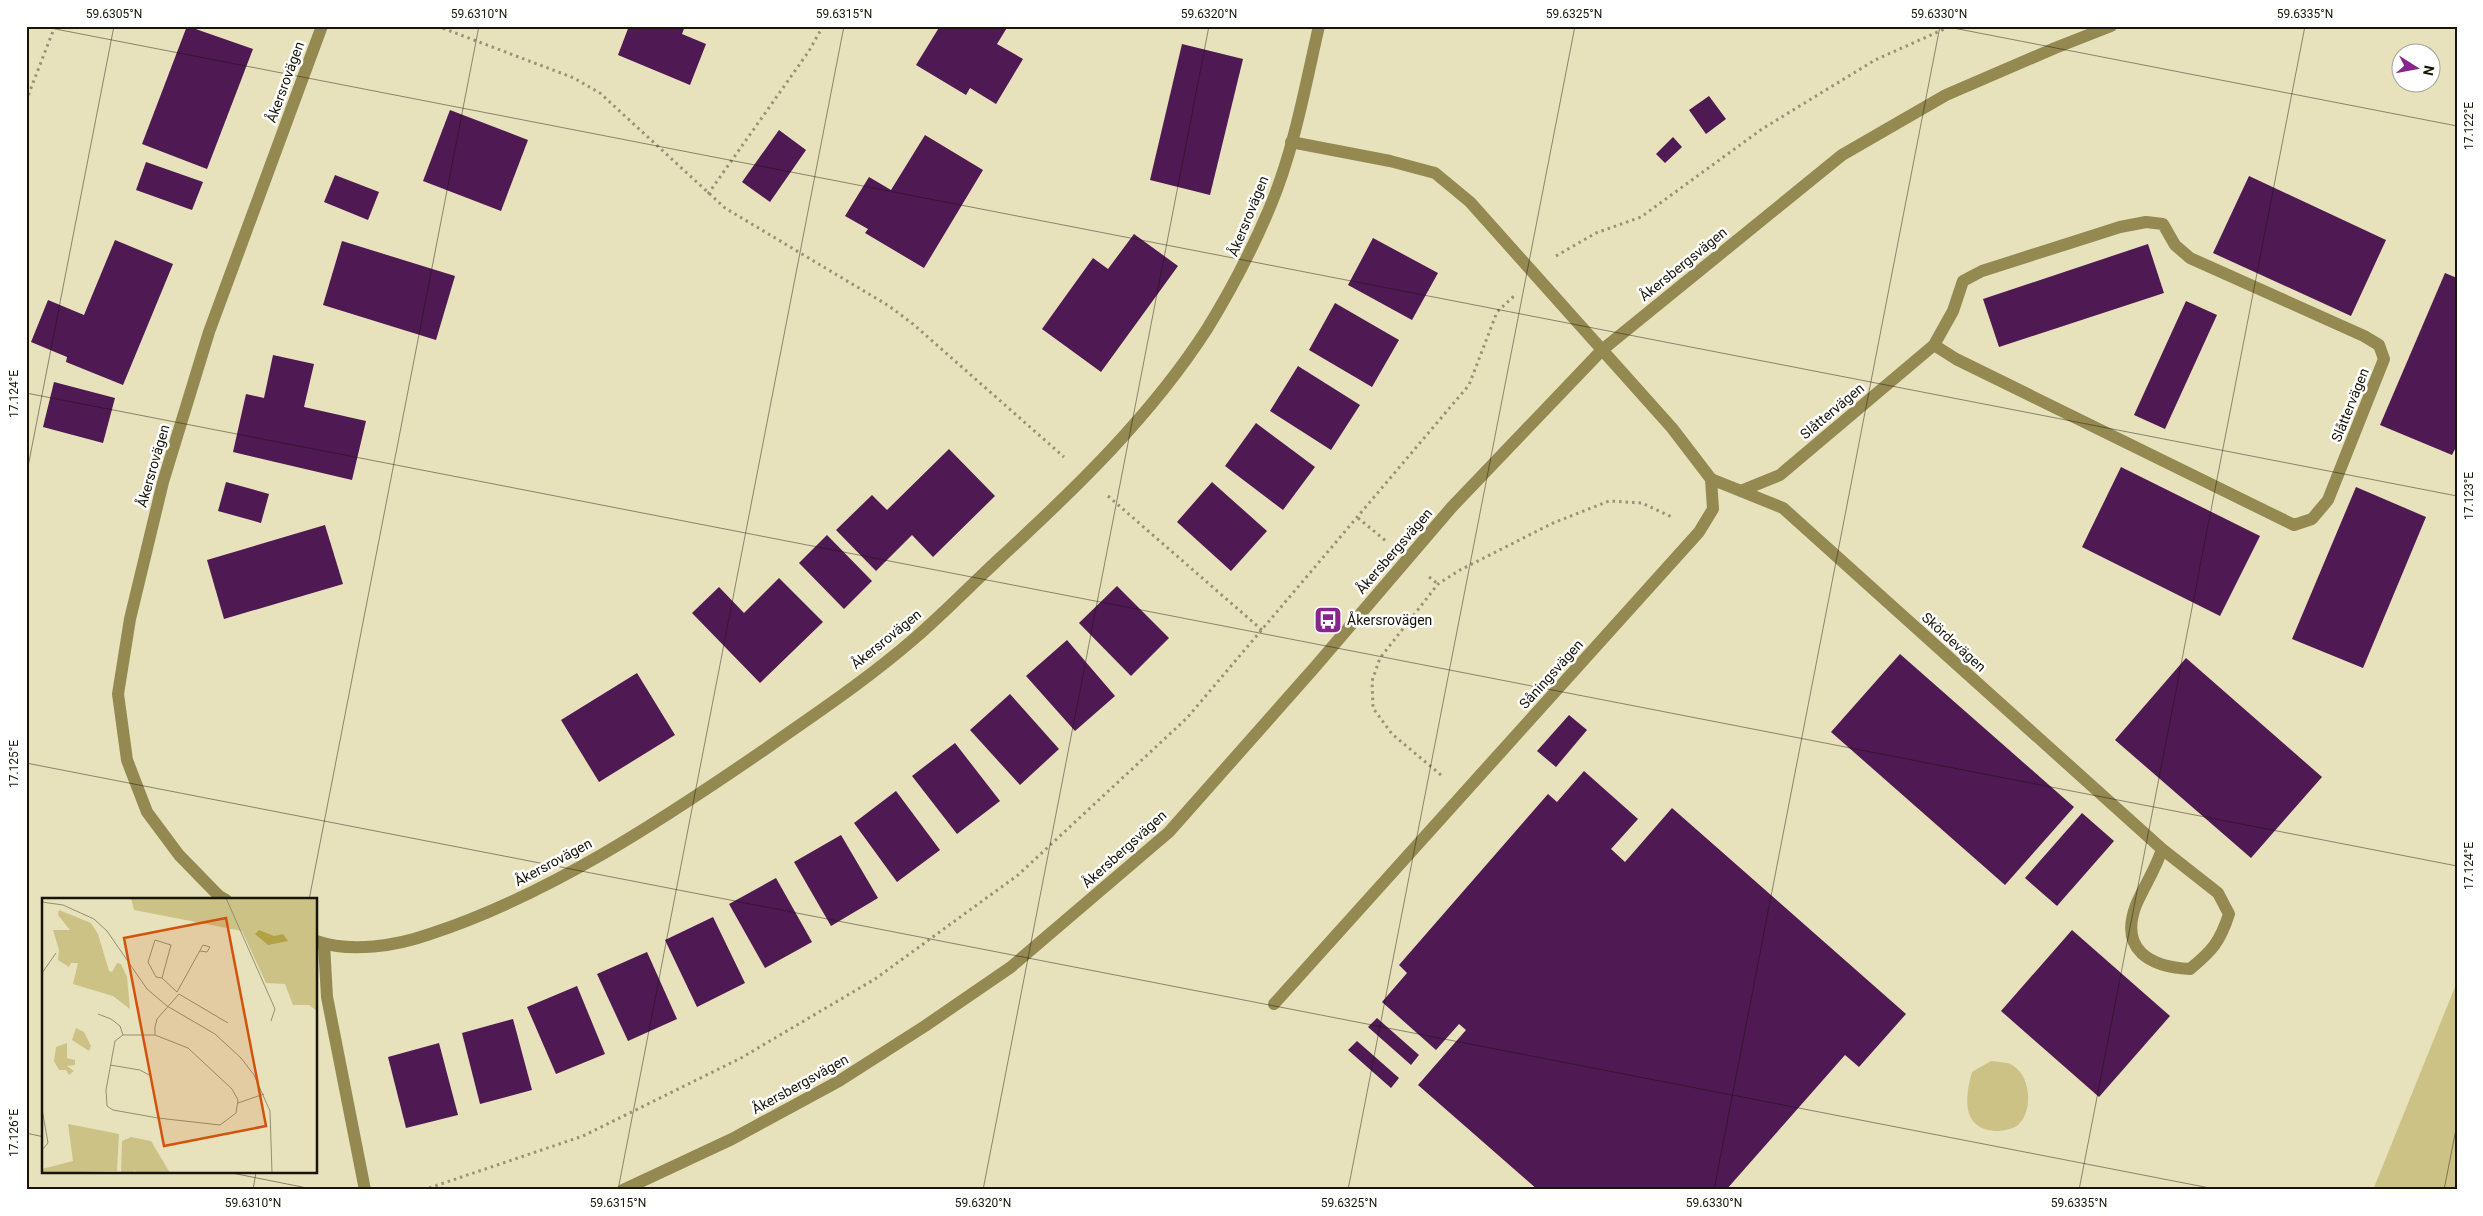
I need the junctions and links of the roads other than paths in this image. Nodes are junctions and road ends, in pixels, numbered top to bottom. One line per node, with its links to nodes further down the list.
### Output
1 (322, 26): 10 (street, Åkersrovägen)
2 (1319, 26): 4 (street, Åkersrovägen)
3 (2111, 26): 6 (street, Åkersbergsvägen)
4 (1291, 142): 6 (street); 11 (street, Åkersrovägen)
5 (1934, 345): 5 (street, Slåttervägen); 8 (street, Slåttervägen)
6 (1602, 350): 7 (street); 14 (street, Åkersbergsvägen)
7 (1712, 479): 8 (street, Skördevägen); 12 (street, Såningsvägen)
8 (1743, 490): 9 (street, Skördevägen)
9 (2162, 849): 9 (street, Skördevägen)
10 (222, 898)
11 (320, 942): 13 (street, Åkersrovägen)
12 (1274, 1004)
13 (365, 1190)
14 (623, 1190)

